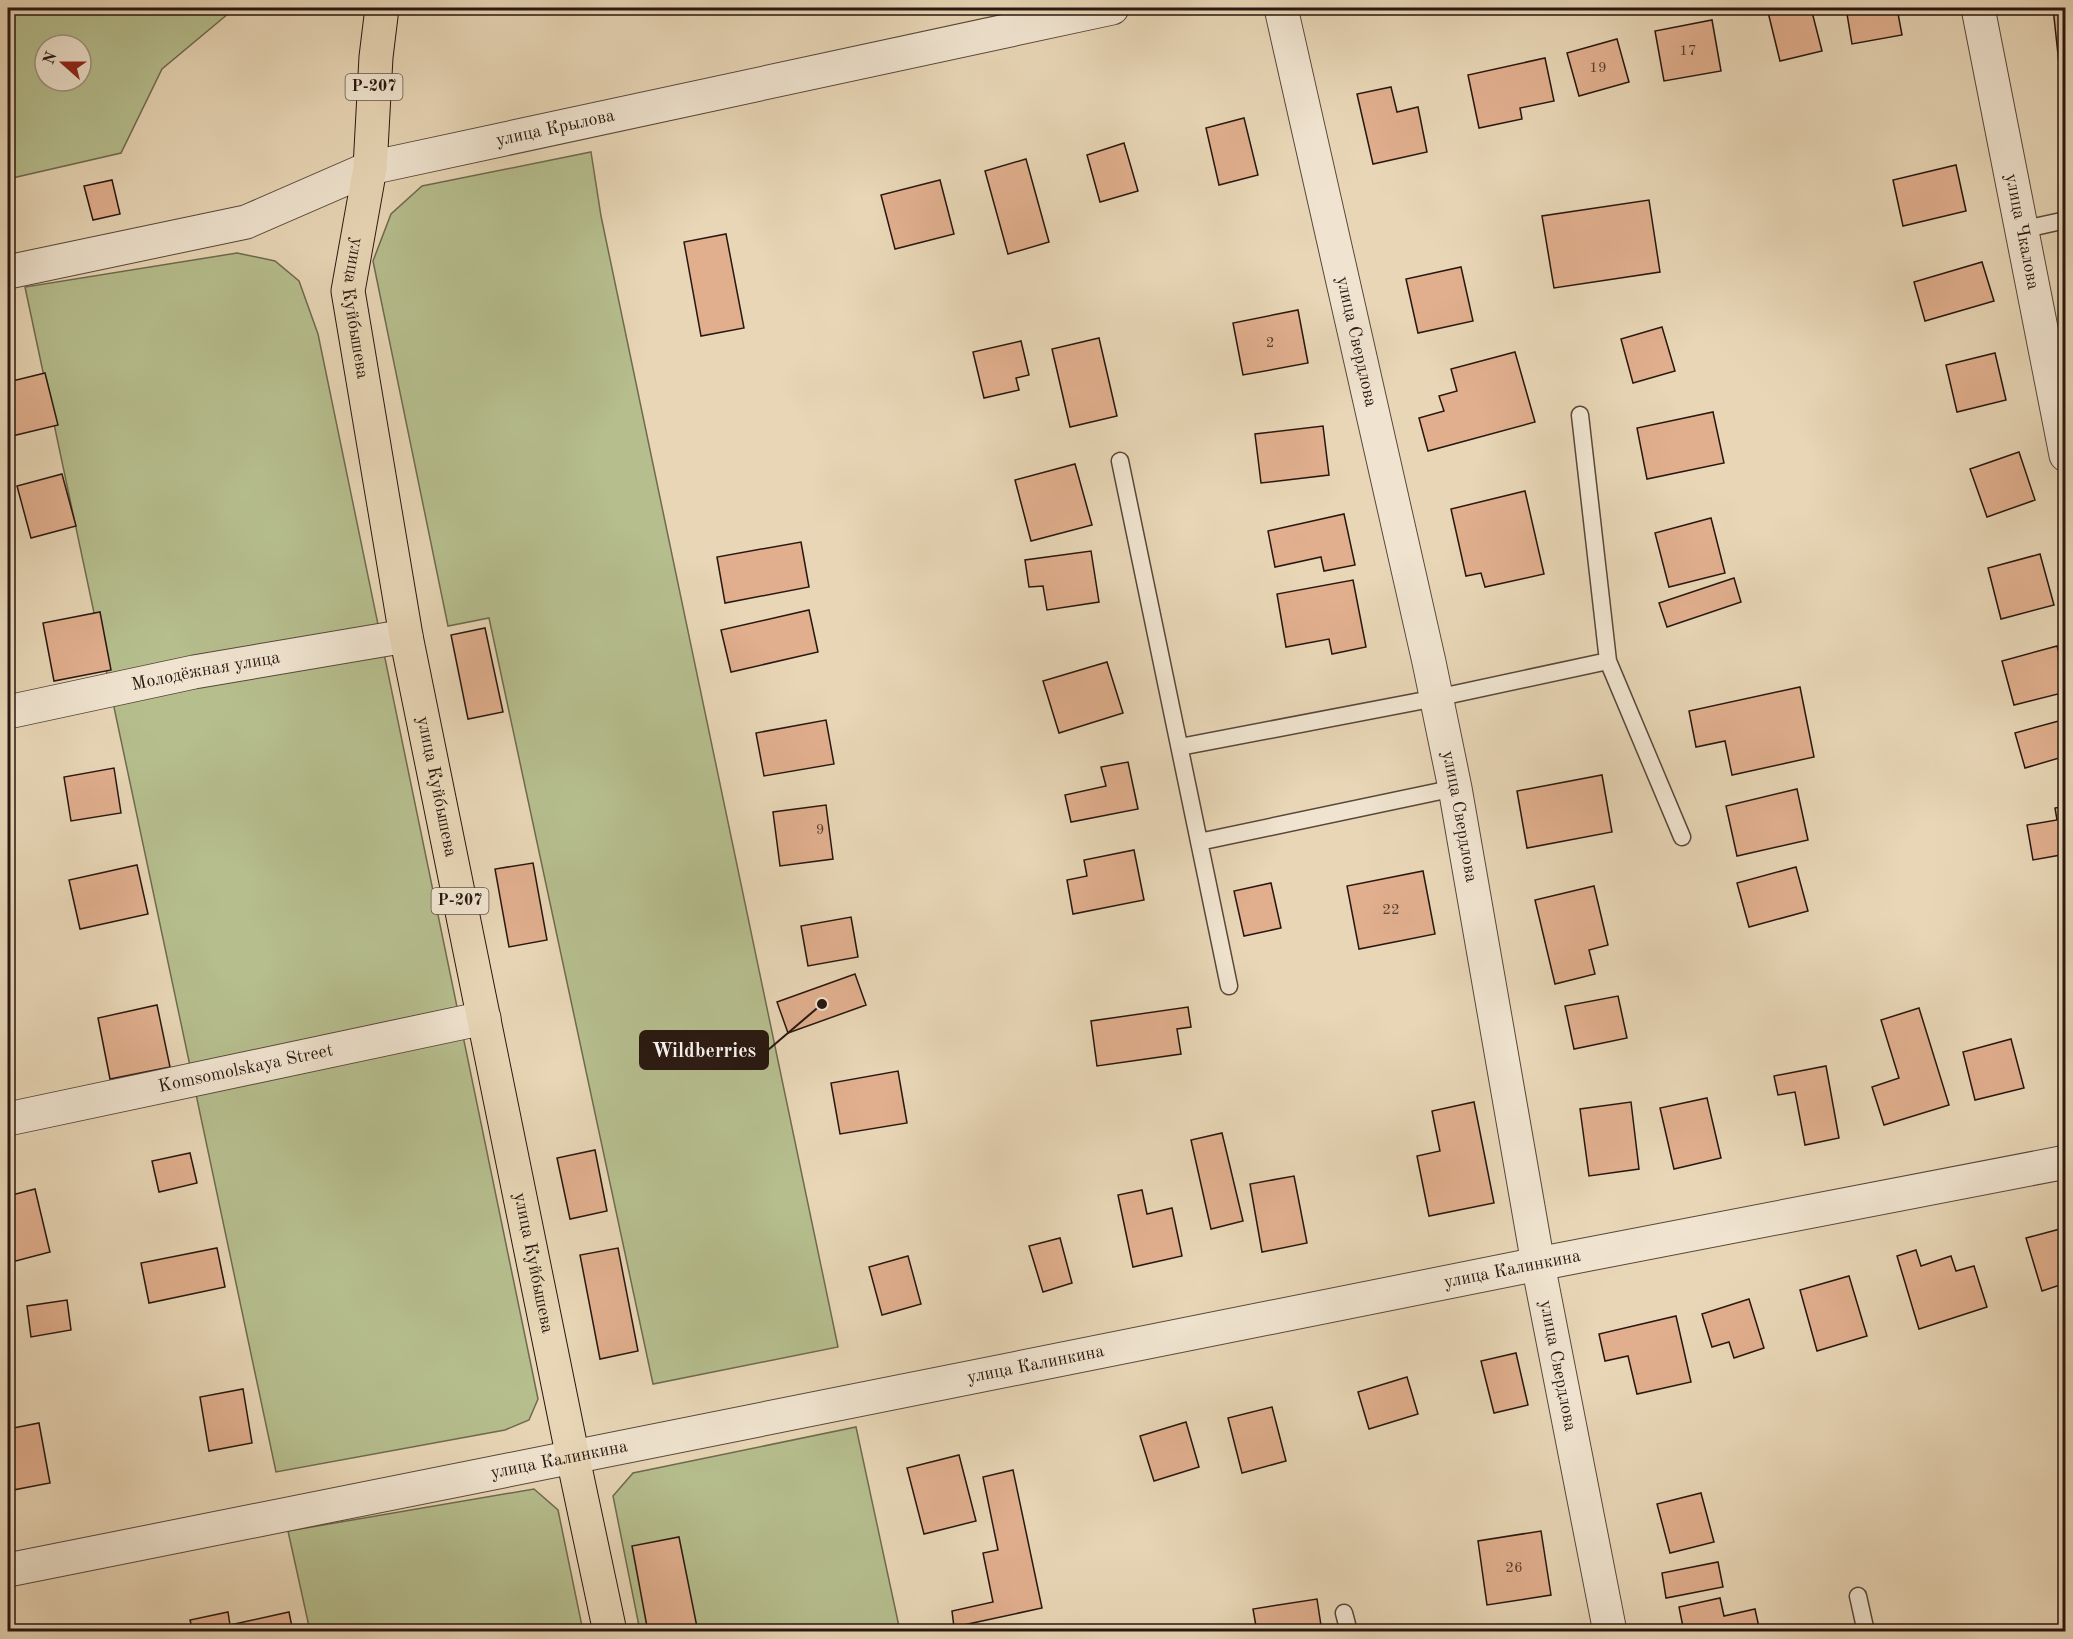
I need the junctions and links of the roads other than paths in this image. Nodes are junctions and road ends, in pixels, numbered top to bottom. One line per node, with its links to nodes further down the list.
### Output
1 (382, 8): 5 (main road, улица Куйбышева / Р-207)
2 (1112, 8): 5 (street, улица Крылова)
3 (1281, 8): 14 (street, улица Свердлова)
4 (1978, 8): 7 (street, улица Чкалова)
5 (370, 168): 8 (street, улица Крылова); 12 (main road, улица Куйбышева / Р-207)
6 (2066, 220): 7 (lane)
7 (2021, 230): 10 (street, улица Чкалова)
8 (8, 272)
9 (1580, 415): 13 (lane)
10 (2066, 455)
11 (1120, 461): 16 (lane)
12 (406, 636): 15 (street, Молодёжная улица); 21 (main road, улица Куйбышева / Р-207)
13 (1608, 661): 14 (lane); 18 (lane)
14 (1436, 698): 16 (lane); 17 (street, улица Свердлова)
15 (8, 712)
16 (1180, 747): 19 (lane)
17 (1455, 788): 19 (lane); 24 (street, улица Свердлова)
18 (1682, 837)
19 (1199, 842): 20 (lane)
20 (1229, 986)
21 (484, 1018): 22 (street, Komsomolskaya Street); 25 (main road, улица Куйбышева / Р-207)
22 (8, 1119)
23 (2066, 1162): 24 (street, улица Калинкина)
24 (1538, 1264): 25 (street, улица Калинкина); 31 (street, улица Свердлова)
25 (573, 1458): 26 (street, улица Калинкина); 29 (main road, улица Куйбышева / Р-207)
26 (8, 1570)
27 (1858, 1596): 32 (lane)
28 (1344, 1612): 30 (lane)
29 (610, 1632)
30 (1348, 1632)
31 (1610, 1632)
32 (1866, 1632)

